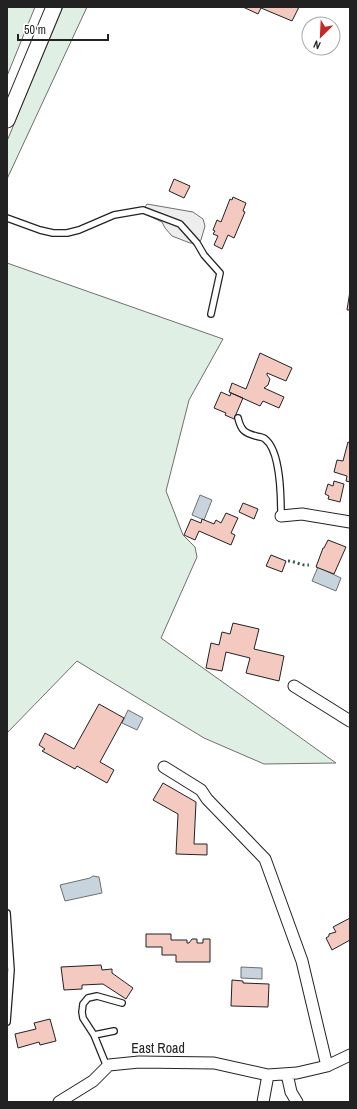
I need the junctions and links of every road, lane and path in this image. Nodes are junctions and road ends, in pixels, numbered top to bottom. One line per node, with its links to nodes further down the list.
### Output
1 (54, 7): 2 (main road)
2 (7, 120)
3 (7, 218): 4 (lane)
4 (211, 314)
5 (238, 418): 6 (lane)
6 (280, 516): 7 (street)
7 (350, 522)
8 (294, 686): 9 (street)
9 (350, 721)
10 (164, 767): 17 (street)
11 (7, 913): 13 (lane)
12 (122, 1003): 15 (lane)
13 (7, 1022)
14 (114, 1031): 15 (lane)
15 (94, 1035): 18 (lane)
16 (350, 1055): 17 (street, East Road)
17 (328, 1066): 19 (street, East Road)
18 (107, 1067): 20 (street, East Road); 21 (street)
19 (287, 1074): 20 (street, East Road); 23 (street)
20 (268, 1075): 22 (street)
21 (59, 1102)
22 (263, 1102)
23 (297, 1102)

